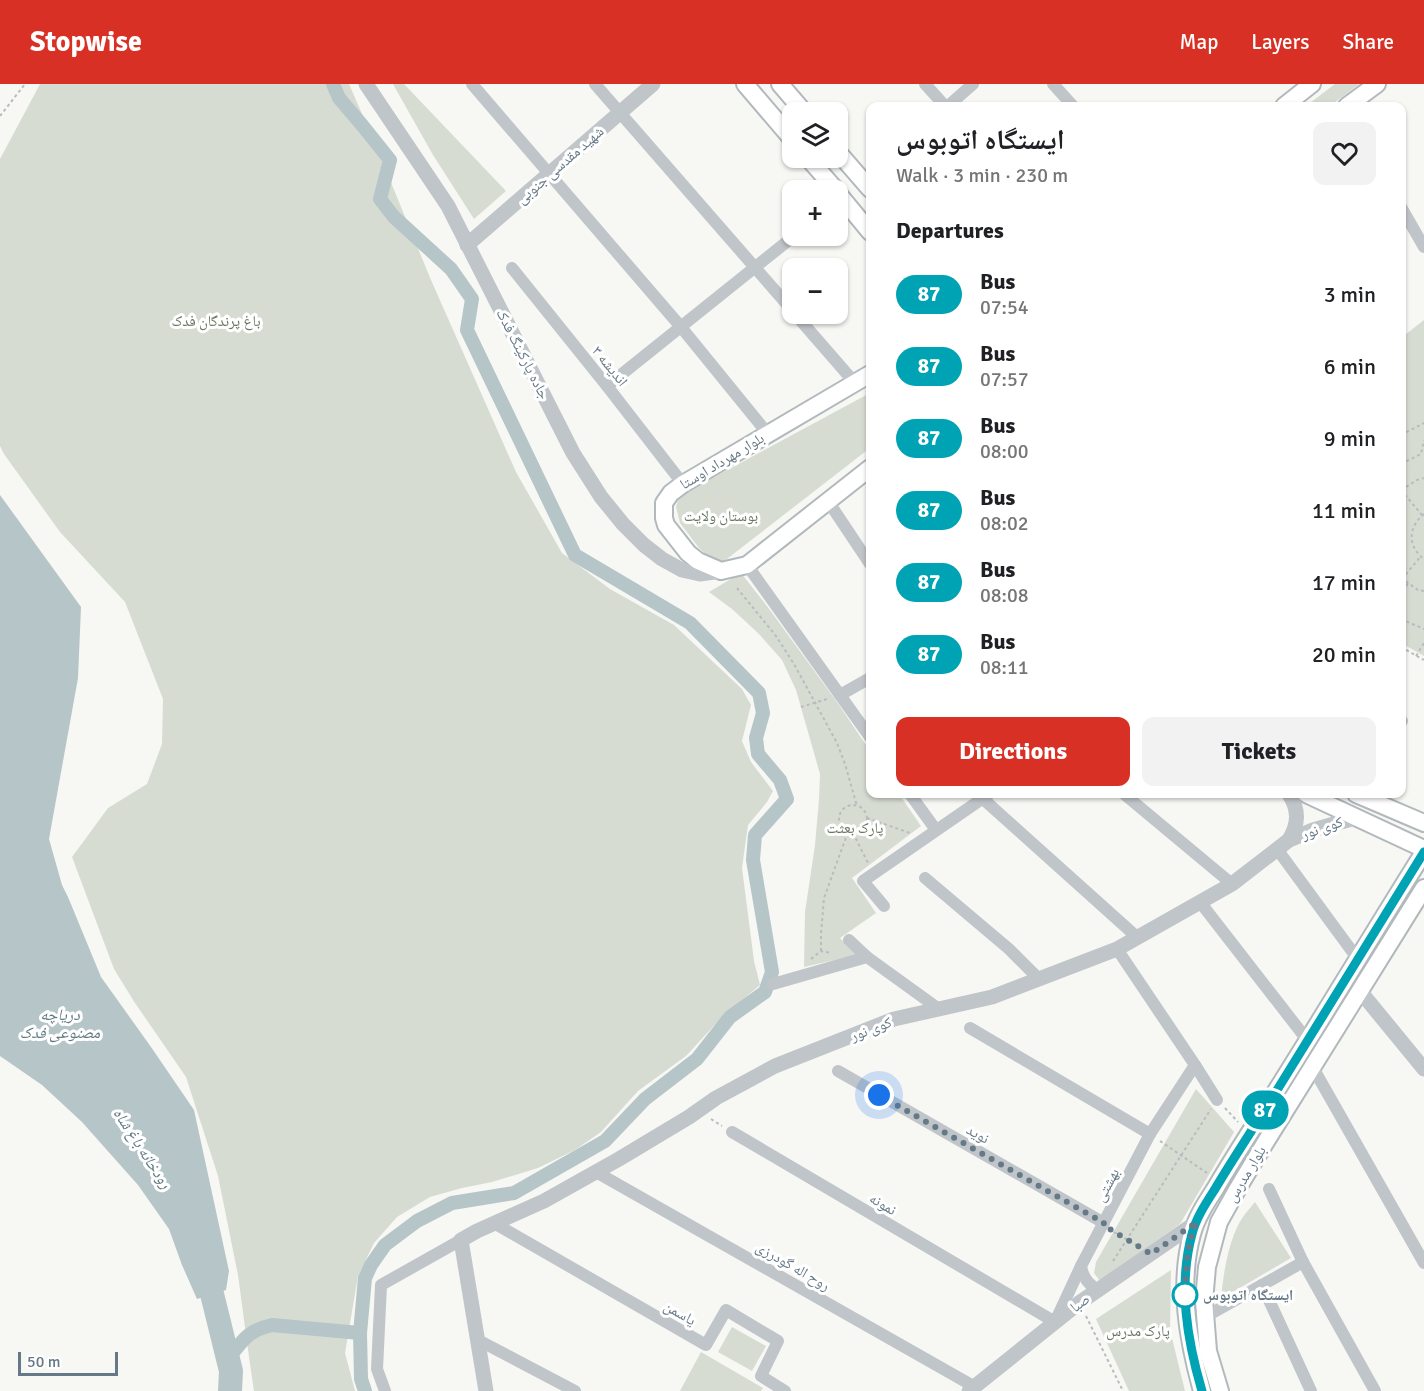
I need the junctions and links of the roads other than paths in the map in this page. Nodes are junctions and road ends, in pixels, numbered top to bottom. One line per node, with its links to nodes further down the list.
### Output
1 (366, 84): 28 (street, جاده پارکینگ فدک)
2 (472, 84): 22 (street)
3 (595, 84): 18 (street)
4 (653, 84): 18 (street, شهید مقدسی جنوبی)
5 (745, 84): 19 (main road)
6 (780, 84): 12 (main road)
7 (925, 84): 13 (street)
8 (973, 84): 14 (street)
9 (1053, 84): 15 (street)
10 (1312, 84): 16 (main road)
11 (1377, 84): 17 (main road)
12 (795, 102)
13 (942, 102)
14 (951, 102)
15 (1069, 102)
16 (1289, 102)
17 (1352, 102)
18 (620, 112): 22 (street, شهید مقدسی جنوبی); 31 (street)
19 (782, 127)
20 (848, 162): 24 (main road)
21 (816, 168): 23 (main road)
22 (549, 174): 28 (street, شهید مقدسی جنوبی); 35 (street)
23 (826, 180)
24 (866, 181)
25 (848, 207): 27 (main road)
26 (1406, 216): 30 (street)
27 (866, 227)
28 (467, 245): 45 (street, جاده پارکینگ فدک)
29 (782, 245): 31 (street)
30 (1424, 247)
31 (754, 267): 33 (street); 35 (street)
32 (512, 268): 38 (street, اندیشه ۳)
33 (782, 299)
34 (803, 324): 37 (street)
35 (681, 327): 38 (street); 39 (street)
36 (866, 376): 37 (main road, بلوار مهرداد اوستا)
37 (855, 383): 39 (main road, بلوار مهرداد اوستا)
38 (607, 386): 41 (street, اندیشه ۳)
39 (768, 434): 41 (main road, بلوار مهرداد اوستا)
40 (866, 471): 42 (main road)
41 (682, 484): 45 (main road, بلوار مهرداد اوستا)
42 (828, 501): 43 (street); 44 (main road)
43 (866, 558)
44 (747, 565): 45 (main road); 47 (street)
45 (721, 571)
46 (866, 680): 47 (street)
47 (840, 695): 48 (street)
48 (866, 731)
49 (913, 798): 58 (street)
50 (983, 798): 58 (street)
51 (988, 798): 66 (street)
52 (1129, 798): 62 (street)
53 (1291, 798): 59 (street, کوی نور)
54 (1314, 798): 56 (main road)
55 (1365, 798): 57 (main road)
56 (1355, 818): 59 (street, کوی نور); 60 (main road)
57 (1424, 823)
58 (936, 830): 65 (street)
59 (1283, 844): 62 (street, کوی نور); 70 (street)
60 (1424, 850): 70 (main road, بلوار مدرس)
61 (925, 878): 71 (street)
62 (1232, 884): 64 (street, کوی نور)
63 (1421, 901): 73 (main road, بلوار مدرس)
64 (1200, 903): 66 (street, کوی نور); 76 (street)
65 (884, 906)
66 (1138, 938): 68 (street, کوی نور)
67 (849, 940): 69 (street)
68 (1117, 949): 71 (street, کوی نور); 77 (street)
69 (867, 957): 72 (street); 74 (street)
70 (1358, 958): 76 (main road, بلوار مدرس)
71 (1039, 979): 74 (street, کوی نور)
72 (773, 984)
73 (1360, 991): 78 (main road, بلوار مدرس); 79 (street)
74 (939, 1009): 86 (street, کوی نور)
75 (970, 1028): 83 (street)
76 (1308, 1041): 84 (main road, بلوار مدرس)
77 (1194, 1065): 81 (street); 83 (street, بهشتی)
78 (1312, 1066): 85 (main road, بلوار مدرس); 93 (street)
79 (1424, 1069)
80 (838, 1071): 90 (street, نوید)
81 (1217, 1100)
82 (732, 1132): 98 (street, نمونه)
83 (1150, 1134): 90 (street, بهشتی)
84 (1249, 1134): 85 (main road); 88 (main road, بلوار مدرس)
85 (1265, 1143): 97 (main road, بلوار مدرس)
86 (596, 1172): 89 (street, کوی نور); 100 (street, روح اله گودرزی)
87 (1269, 1189): 92 (street)
88 (1197, 1222): 96 (street, صبا); 105 (main road, بلوار مدرس)
89 (494, 1223): 91 (street, کوی نور); 104 (street, یاسمن)
90 (1103, 1224): 94 (street, بهشتی)
91 (461, 1240): 99 (street); 101 (street)
92 (1303, 1262): 95 (street); 108 (street)
93 (1424, 1263)
94 (1081, 1266): 96 (street); 98 (street, بهشتی)
95 (1262, 1285): 97 (street); 107 (street)
96 (1097, 1290): 98 (street, صبا)
97 (1205, 1317): 106 (main road, بلوار مدرس)
98 (1054, 1322): 100 (street, صبا)
99 (478, 1340): 102 (street); 103 (street)
100 (972, 1389)
101 (385, 1391)
102 (486, 1391)
103 (575, 1391)
104 (784, 1391)
105 (1202, 1391)
106 (1220, 1391)
107 (1311, 1391)
108 (1375, 1391)

